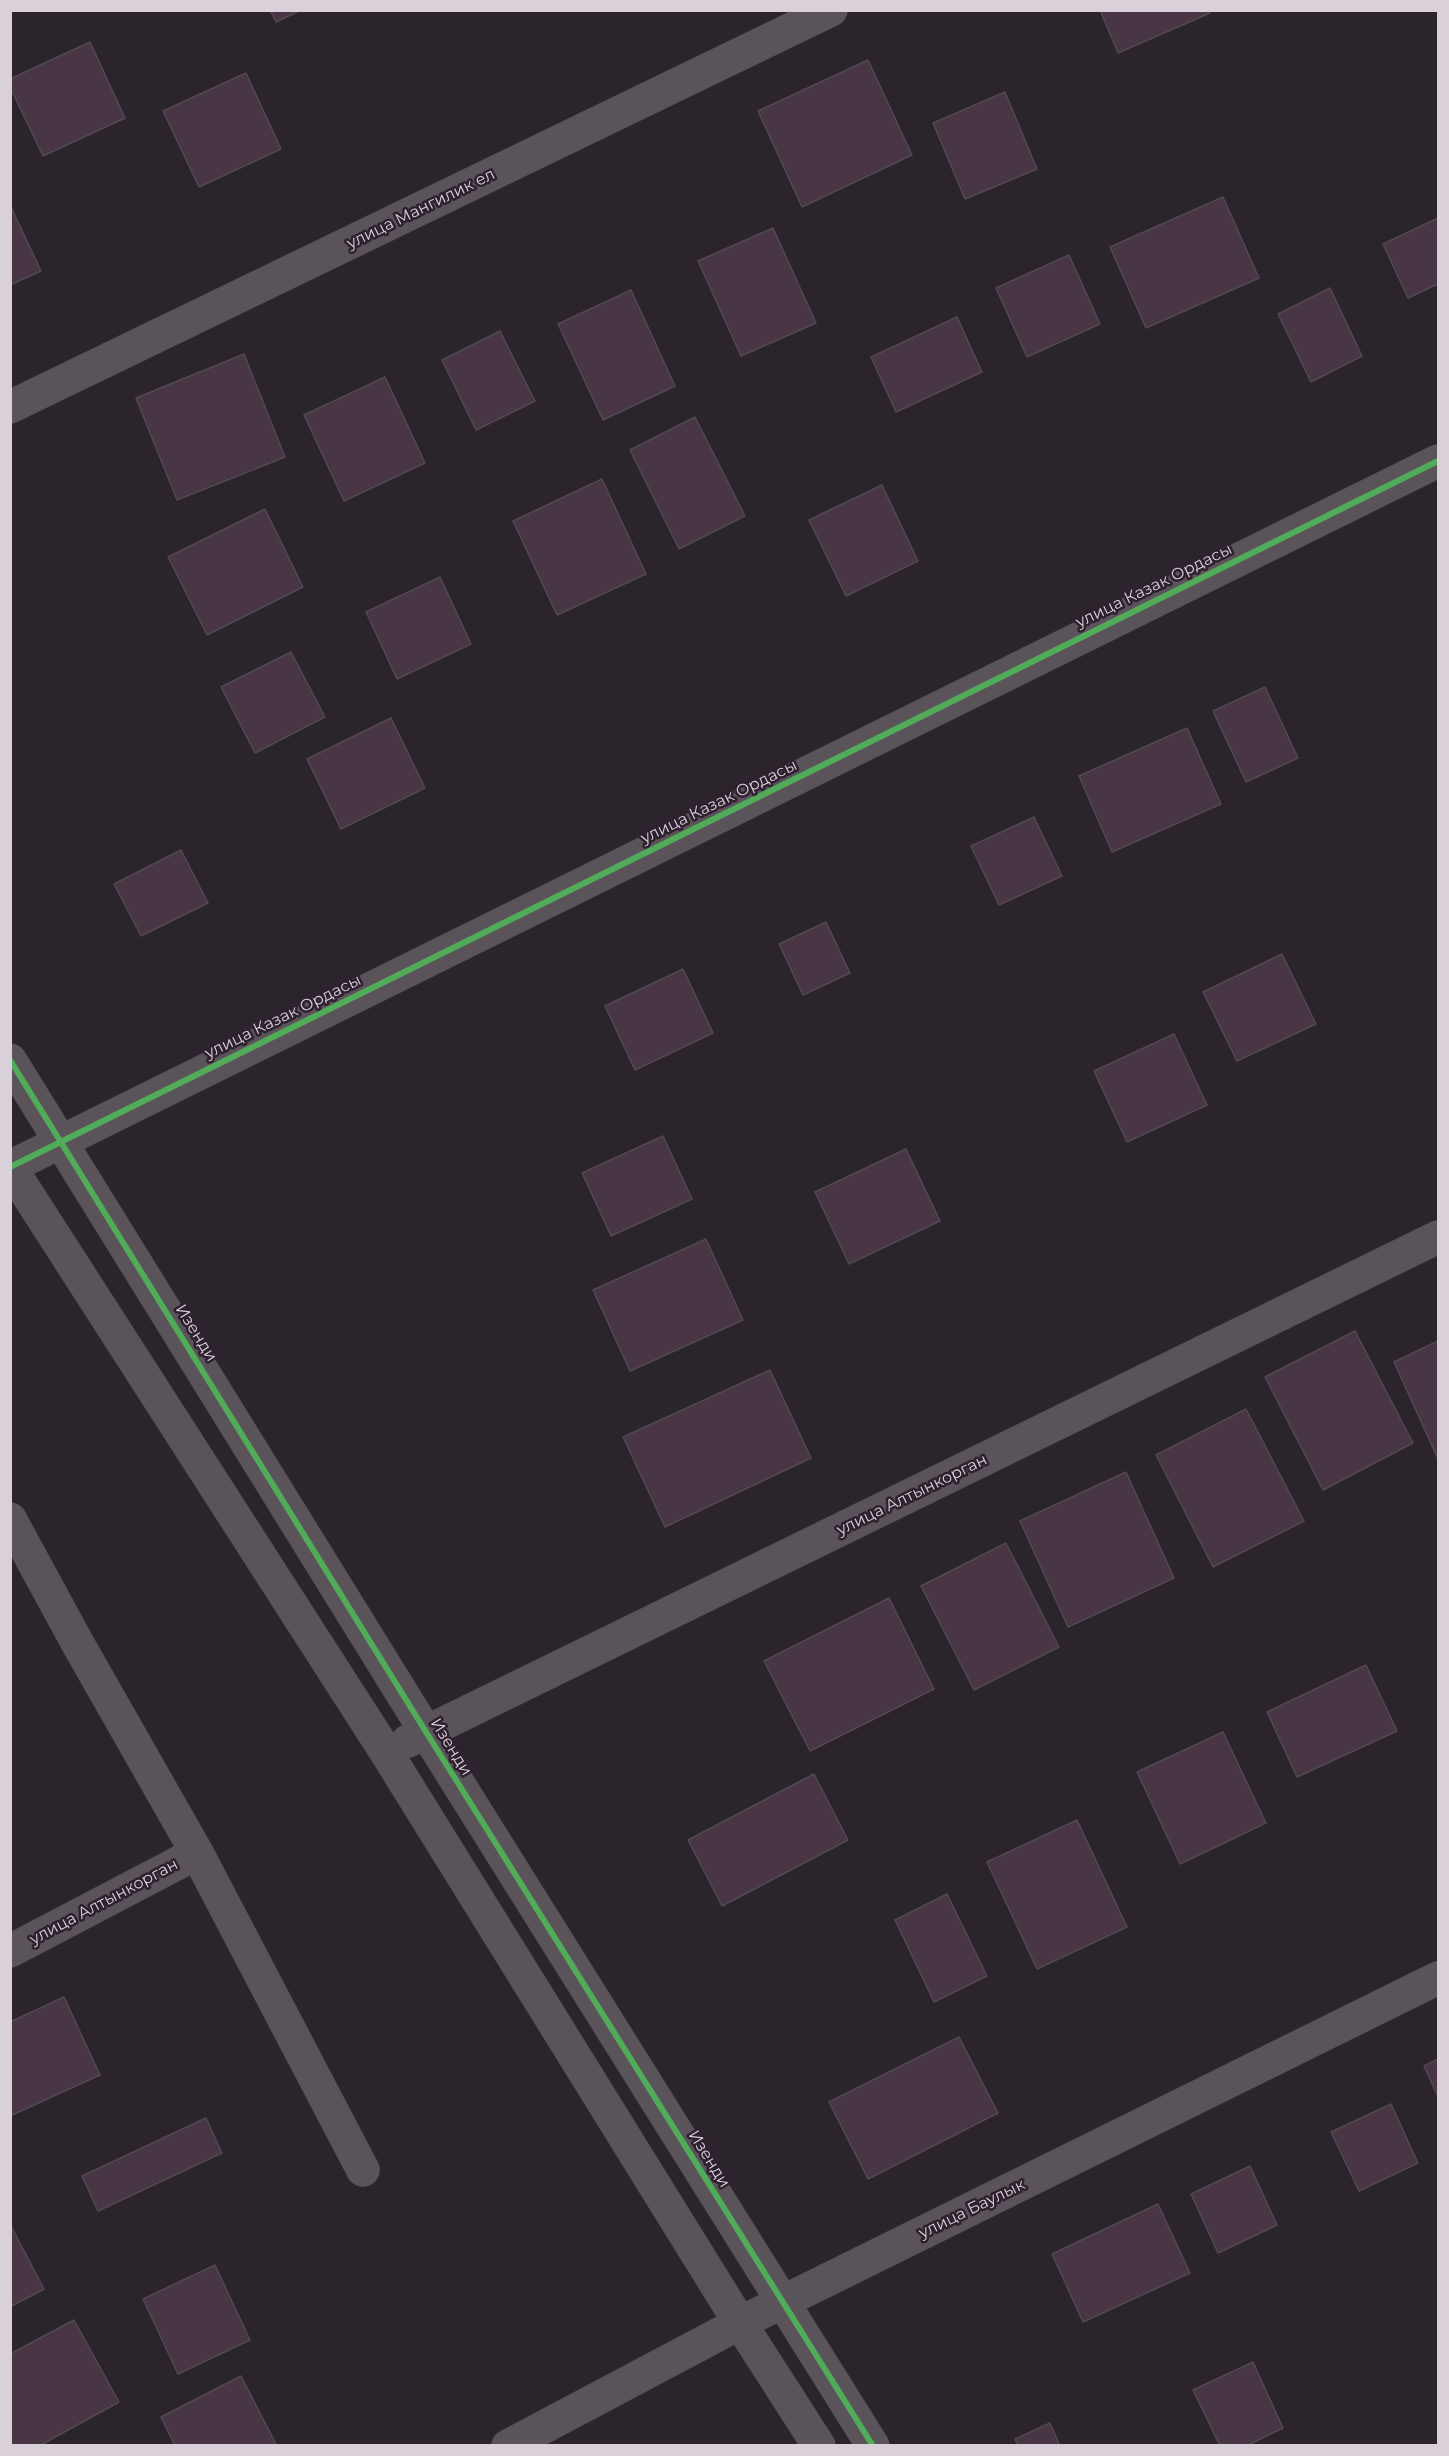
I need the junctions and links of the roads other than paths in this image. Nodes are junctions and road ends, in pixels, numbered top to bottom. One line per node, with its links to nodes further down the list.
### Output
1 (831, 10): 2 (street, улица Мангилик ел)
2 (10, 407)
3 (1438, 461): 5 (street, улица Казак Ордасы)
4 (10, 1060): 5 (street, Изенди)
5 (62, 1142): 6 (street, улица Казак Ордасы); 9 (street, Изенди)
6 (10, 1167): 10 (street)
7 (1438, 1237): 9 (street, улица Алтынкорган)
8 (10, 1519): 11 (street)
9 (426, 1732): 10 (street, улица Алтынкорган); 15 (street, Изенди)
10 (386, 1752): 16 (street)
11 (197, 1853): 12 (street, улица Алтынкорган); 14 (street)
12 (10, 1952)
13 (1438, 1978): 15 (street, улица Баулык)
14 (363, 2170)
15 (783, 2302): 16 (street, улица Баулык); 19 (street, Изенди)
16 (740, 2323): 17 (street, улица Баулык); 18 (street)
17 (508, 2445)
18 (819, 2445)
19 (873, 2445)

